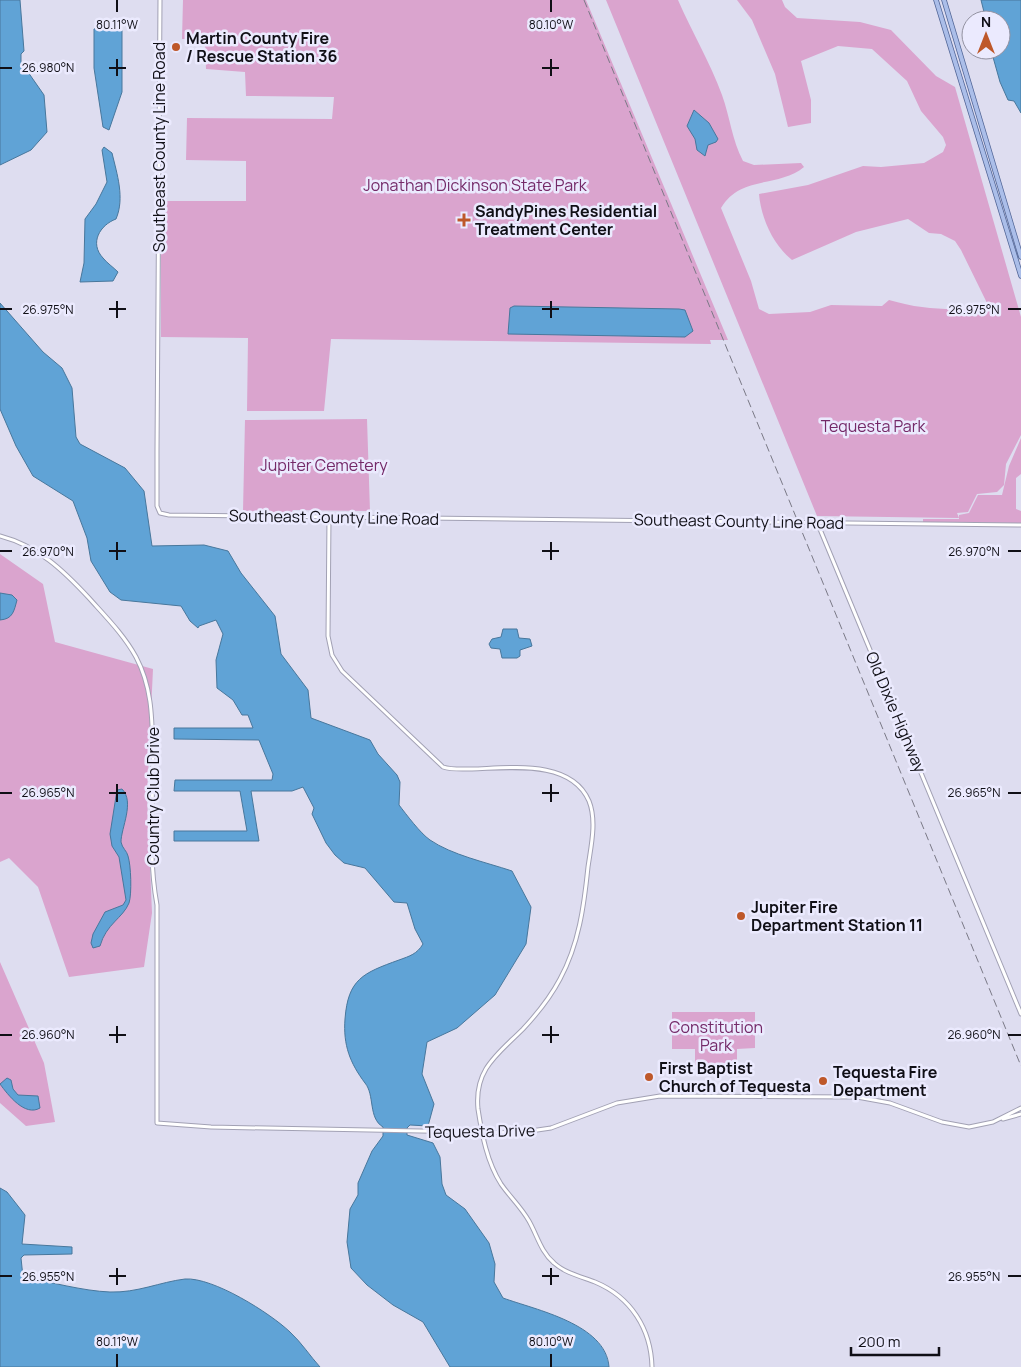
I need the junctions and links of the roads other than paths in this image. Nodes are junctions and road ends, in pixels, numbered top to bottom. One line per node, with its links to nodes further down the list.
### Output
1 (160, 0): 6 (street, Southeast County Line Road)
2 (936, 0): 5 (main road)
3 (944, 0): 4 (main road)
4 (1021, 257)
5 (1021, 276)
6 (329, 517): 7 (street, Southeast County Line Road); 15 (street)
7 (817, 522): 8 (street, Southeast County Line Road); 10 (street, Old Dixie Highway)
8 (1021, 525)
9 (0, 536): 14 (street, Country Club Drive)
10 (1021, 1014)
11 (1021, 1108): 13 (street, Tequesta Drive)
12 (1021, 1114): 13 (street, Tequesta Drive)
13 (1002, 1119): 15 (street, Tequesta Drive)
14 (157, 1123): 15 (street, Tequesta Drive)
15 (483, 1132): 16 (street)
16 (652, 1367)

